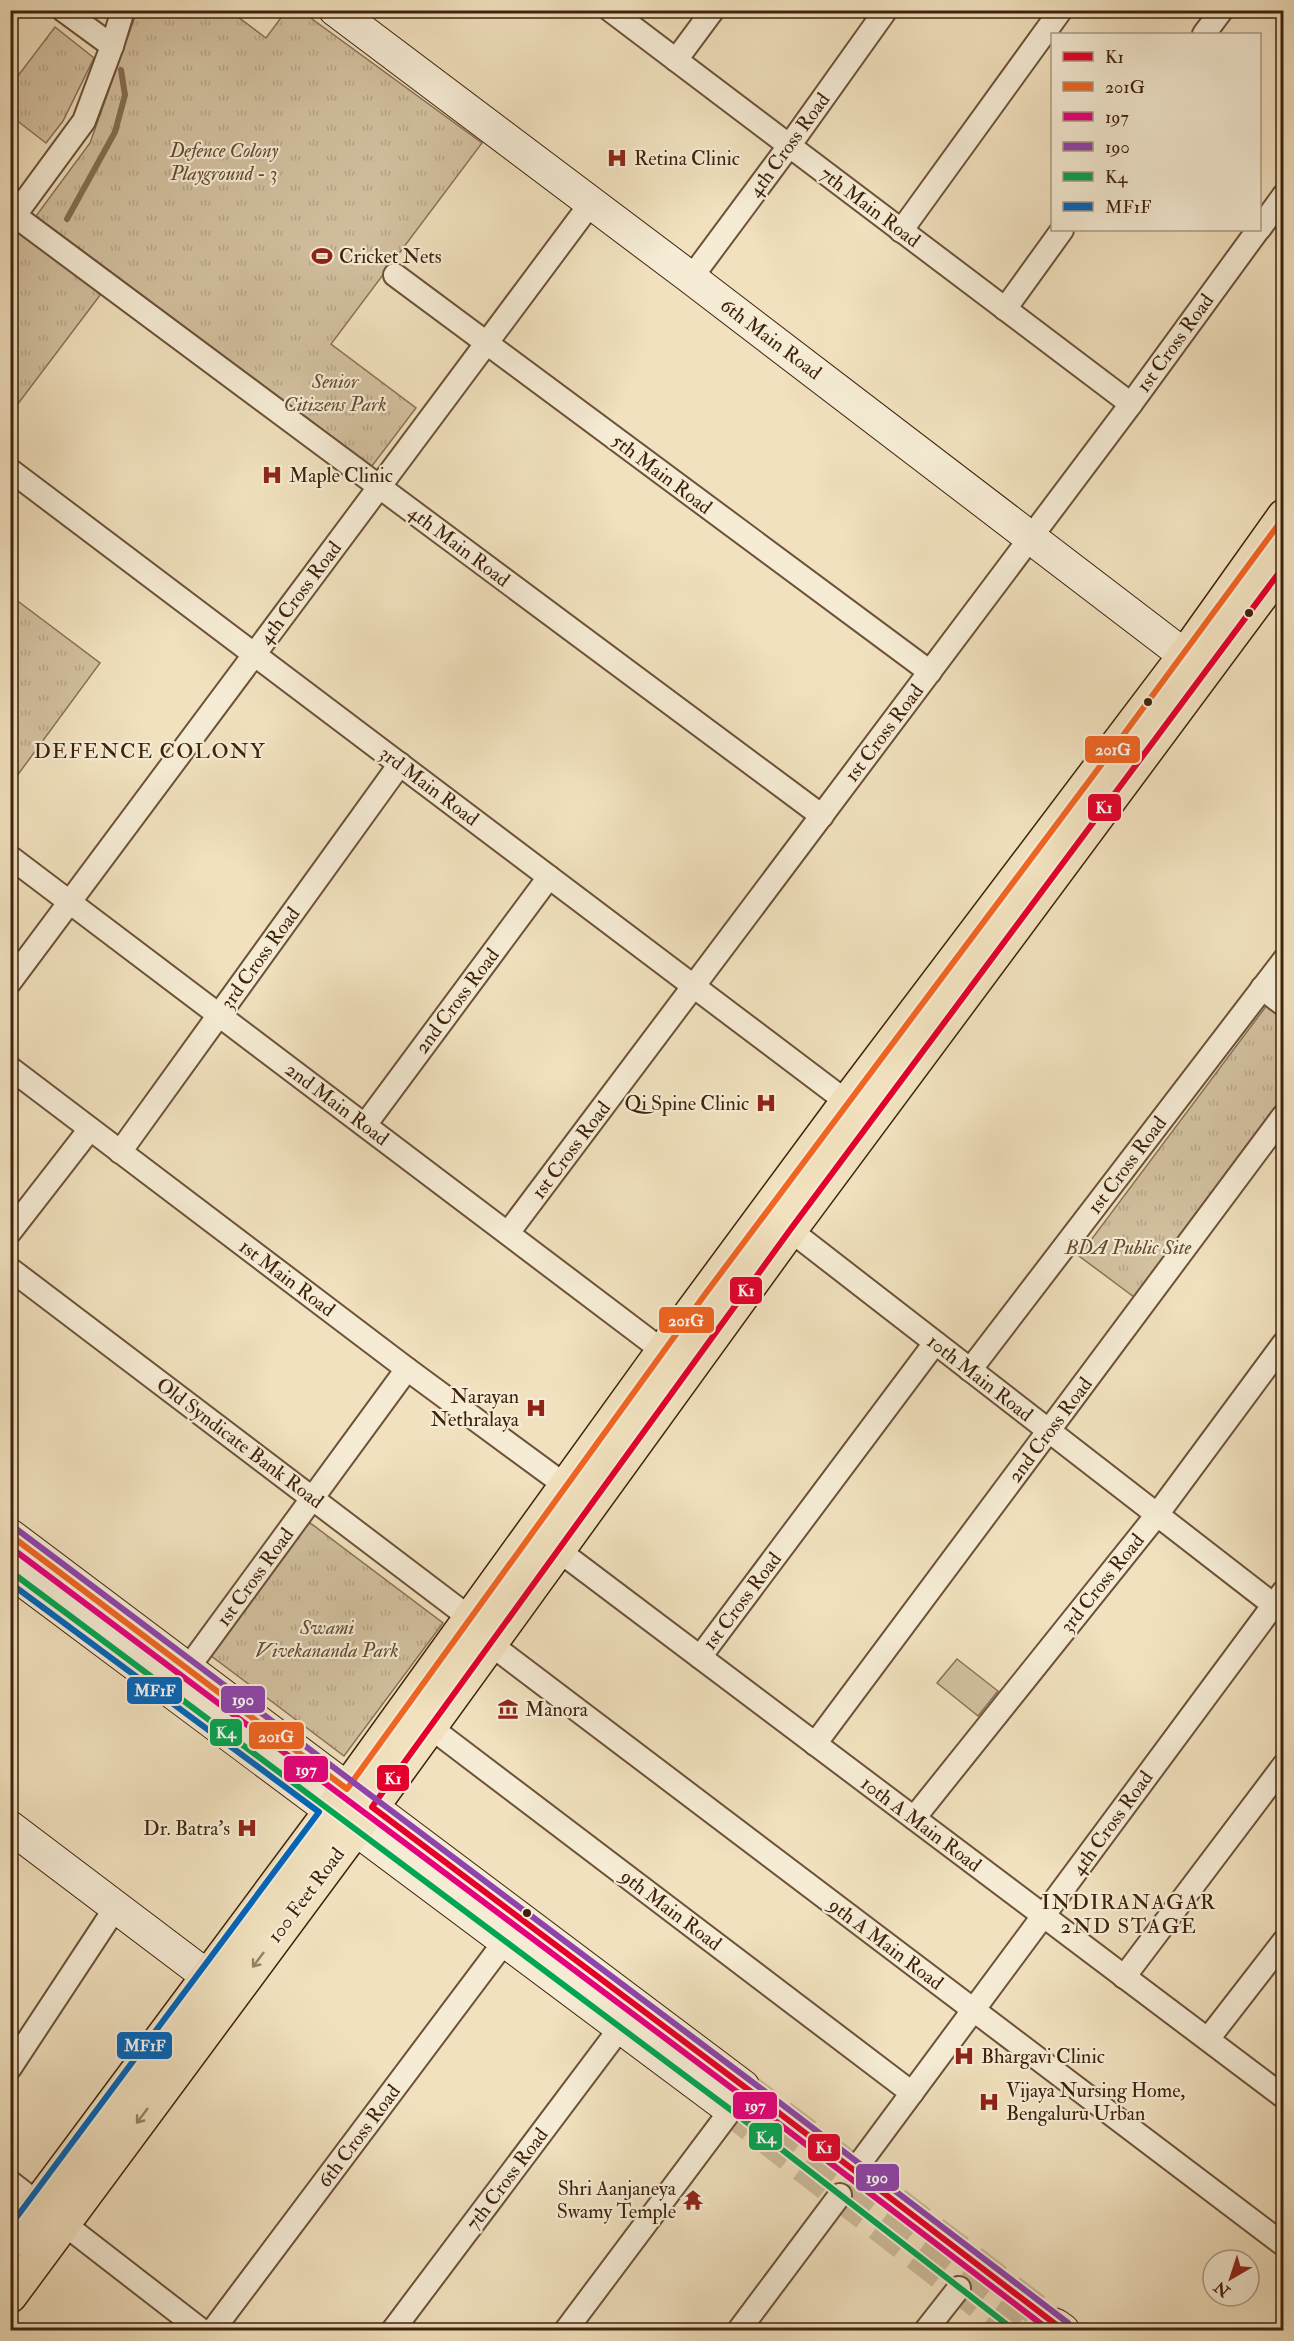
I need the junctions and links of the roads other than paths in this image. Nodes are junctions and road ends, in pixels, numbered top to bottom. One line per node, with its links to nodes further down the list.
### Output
1 (63, 10): 10 (street)
2 (123, 10): 10 (street)
3 (335, 10): 14 (main road, 6th Main Road)
4 (610, 10): 11 (street, 7th Main Road)
5 (713, 10): 11 (street)
6 (886, 10): 12 (street, 4th Cross Road)
7 (1061, 10): 17 (street)
8 (1222, 10): 9 (street)
9 (1205, 33)
10 (112, 46): 15 (street)
11 (676, 60): 12 (street, 7th Main Road)
12 (789, 146): 17 (street, 7th Main Road); 21 (street, 4th Cross Road)
13 (1284, 195): 16 (street, 1st Cross Road)
14 (591, 203): 21 (main road, 6th Main Road); 23 (street, 4th Cross Road)
15 (13, 214): 26 (street, 4th Main Road)
16 (1261, 226)
17 (902, 231): 22 (street, 7th Main Road)
18 (1061, 231): 22 (street)
19 (1258, 231): 24 (street, 1st Cross Road)
20 (395, 275): 23 (street, 5th Main Road)
21 (691, 278): 28 (main road, 6th Main Road)
22 (1005, 309): 24 (street, 7th Main Road)
23 (486, 343): 26 (street, 4th Cross Road); 32 (street, 5th Main Road)
24 (1131, 404): 28 (street, 1st Cross Road)
25 (10, 470): 30 (street, 3rd Main Road)
26 (379, 487): 30 (street, 4th Cross Road); 34 (street, 4th Main Road)
27 (1284, 516): 31 (main road, 100 Feet Road)
28 (1031, 537): 31 (main road, 6th Main Road); 32 (street, 1st Cross Road)
29 (1284, 565): 31 (main road, 100 Feet Road)
30 (255, 654): 33 (street, 3rd Main Road); 37 (street, 4th Cross Road)
31 (1195, 663): 45 (main road, 100 Feet Road); 50 (main road, 100 Feet Road)
32 (930, 672): 34 (street, 1st Cross Road)
33 (400, 764): 36 (street, 3rd Main Road); 43 (street, 3rd Cross Road)
34 (822, 816): 40 (street, 1st Cross Road)
35 (10, 857): 37 (street, 2nd Main Road)
36 (549, 877): 40 (street, 3rd Main Road); 47 (street, 2nd Cross Road)
37 (70, 902): 39 (street, 4th Cross Road); 43 (street, 2nd Main Road)
38 (1284, 960): 41 (street, 1st Cross Road)
39 (10, 982)
40 (694, 986): 45 (street, 3rd Main Road); 52 (street, 1st Cross Road)
41 (1262, 988): 42 (street); 58 (street, 1st Cross Road)
42 (1284, 1005)
43 (219, 1015): 47 (street, 2nd Main Road); 49 (street, 3rd Cross Road)
44 (10, 1068): 48 (street, 1st Main Road)
45 (847, 1102): 56 (main road, 100 Feet Road)
46 (1284, 1115): 59 (street, 2nd Cross Road)
47 (365, 1125): 52 (street, 2nd Main Road)
48 (90, 1129): 49 (street, 1st Main Road); 51 (street)
49 (120, 1152): 57 (street, 1st Main Road)
50 (790, 1230): 55 (street, 10th Main Road); 64 (main road, 100 Feet Road)
51 (10, 1232)
52 (508, 1233): 56 (street, 2nd Main Road)
53 (10, 1269): 61 (street, Old Syndicate Bank Road)
54 (1284, 1342): 62 (street, 3rd Cross Road)
55 (935, 1343): 58 (street, 10th Main Road); 68 (street, 1st Cross Road)
56 (663, 1351): 60 (main road, 100 Feet Road)
57 (407, 1369): 60 (street, 1st Main Road); 61 (street, 1st Cross Road)
58 (970, 1370): 59 (street, 10th Main Road)
59 (1048, 1431): 62 (street, 10th Main Road); 71 (street, 2nd Cross Road)
60 (566, 1486): 67 (main road, 100 Feet Road)
61 (313, 1498): 67 (street, Old Syndicate Bank Road); 69 (street, 1st Cross Road)
62 (1156, 1516): 66 (street, 10th Main Road); 74 (street, 3rd Cross Road)
63 (10, 1535): 69 (main road)
64 (558, 1550): 67 (main road, 100 Feet Road); 68 (street, 10th A Main Road)
65 (10, 1571): 73 (main road)
66 (1280, 1603): 77 (street, 4th Cross Road)
67 (480, 1630): 70 (main road, 100 Feet Road); 73 (main road, 100 Feet Road); 82 (street, 9th A Main Road)
68 (700, 1658): 71 (street, 10th A Main Road)
69 (188, 1668): 73 (main road)
70 (430, 1727): 73 (main road, 100 Feet Road); 86 (street, 9th Main Road)
71 (815, 1744): 74 (street, 10th A Main Road)
72 (1284, 1765): 81 (street)
73 (352, 1809): 78 (main road); 80 (main road, 100 Feet Road); 88 (main road); 92 (main road, 100 Feet Road, one-way to 92)
74 (914, 1818): 77 (street, 10th A Main Road)
75 (10, 1827): 76 (main road)
76 (116, 1907): 80 (main road); 85 (street)
77 (1043, 1916): 81 (street, 10th A Main Road); 82 (street, 4th Cross Road)
78 (505, 1941): 83 (main road); 98 (street, 6th Cross Road)
79 (1284, 1941): 84 (street)
80 (207, 1976): 92 (main road, 100 Feet Road)
81 (1124, 1977): 84 (street, 10th A Main Road)
82 (974, 2010): 86 (street, 4th Cross Road); 94 (street, 9th A Main Road)
83 (621, 2027): 88 (main road); 99 (street, 7th Cross Road)
84 (1208, 2039): 87 (street, 10th A Main Road)
85 (10, 2068)
86 (912, 2093): 89 (street, 4th Cross Road)
87 (1284, 2097)
88 (737, 2098): 100 (street)
89 (854, 2171)
90 (10, 2182): 92 (street)
91 (840, 2195): 101 (street)
92 (51, 2213): 93 (main road, 100 Feet Road); 96 (main road, 100 Feet Road); 97 (street)
93 (10, 2242)
94 (1284, 2244)
95 (959, 2288): 102 (street)
96 (10, 2296)
97 (201, 2331)
98 (213, 2331)
99 (393, 2331)
100 (566, 2331)
101 (739, 2331)
102 (926, 2331)

